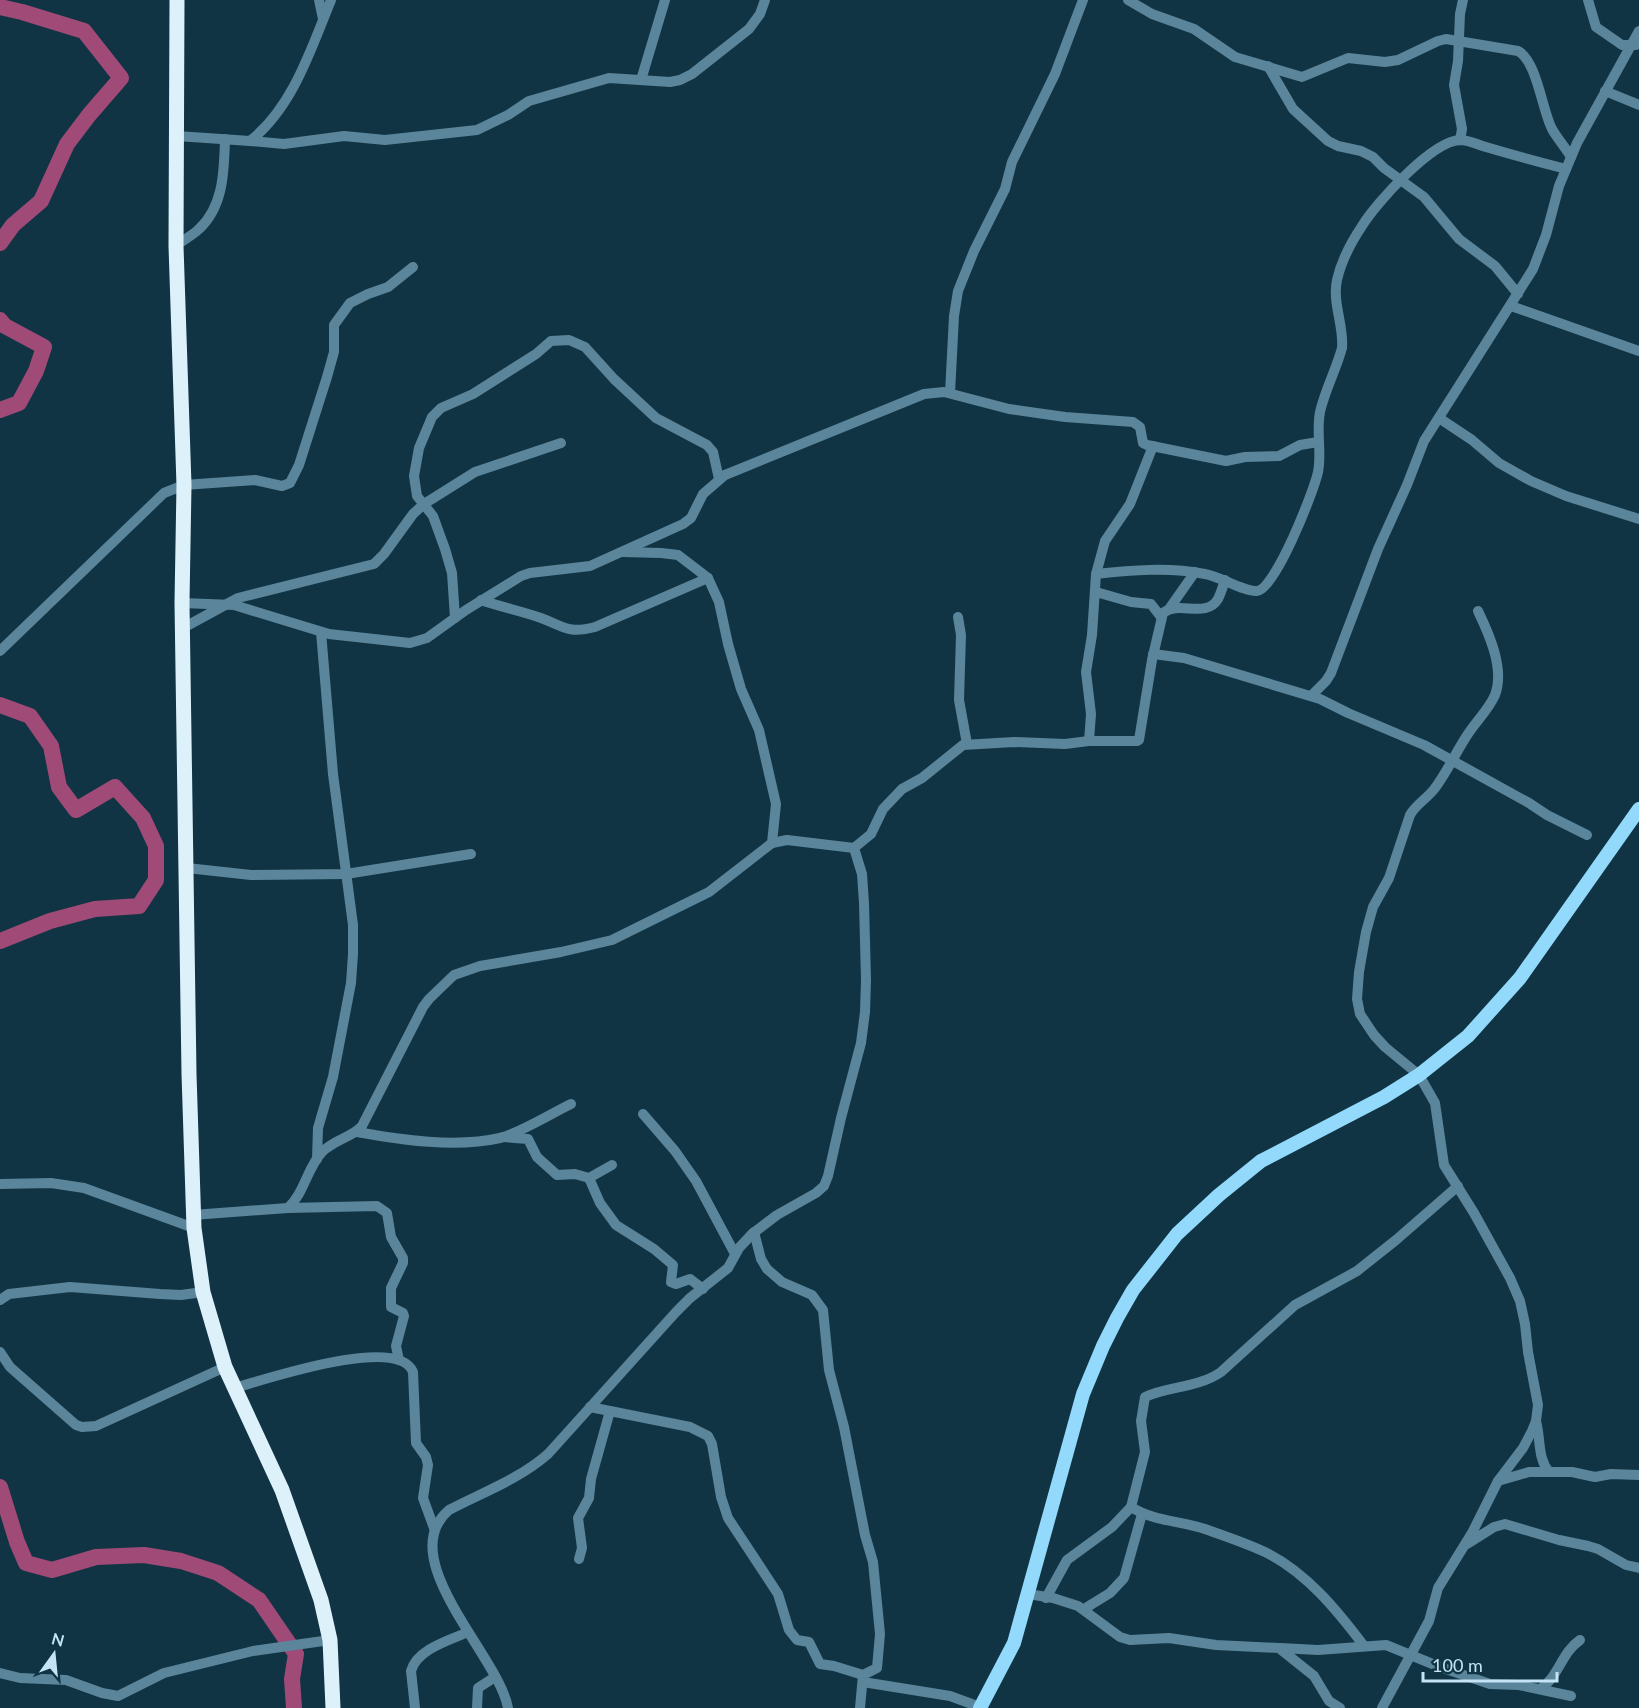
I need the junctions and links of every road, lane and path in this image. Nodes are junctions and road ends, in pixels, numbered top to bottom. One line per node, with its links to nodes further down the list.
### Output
1 (177, 0): 18 (highway)
2 (319, 0): 10 (street)
3 (331, 0): 10 (street)
4 (665, 0): 15 (street)
5 (765, 0): 15 (street)
6 (1083, 0): 30 (street)
7 (1128, 0): 14 (street)
8 (1463, 0): 12 (street)
9 (1588, 0): 13 (street)
10 (323, 19): 21 (street)
11 (1639, 31): 13 (street)
12 (1457, 40): 14 (street); 20 (street); 22 (street)
13 (1635, 46): 16 (street)
14 (1268, 66): 24 (street)
15 (641, 80): 21 (street)
16 (1605, 91): 17 (street); 22 (street)
17 (1639, 105)
18 (177, 136): 19 (street); 25 (highway)
19 (225, 139): 21 (street); 25 (street)
20 (1460, 140): 23 (street); 24 (street)
21 (250, 141)
22 (1571, 156): 23 (street)
23 (1566, 169): 27 (street)
24 (1402, 180): 27 (street); 32 (street)
25 (176, 246): 36 (highway)
26 (413, 267): 36 (street)
27 (1518, 294): 28 (street)
28 (1511, 306): 29 (street); 31 (street)
29 (1639, 351)
30 (950, 393): 34 (street); 35 (street)
31 (1439, 418): 38 (street); 56 (street)
32 (1318, 441): 34 (street); 43 (street)
33 (561, 443): 37 (street)
34 (1153, 446): 41 (street)
35 (719, 479): 37 (street); 39 (street)
36 (184, 485): 46 (highway); 54 (street)
37 (424, 504): 47 (street); 51 (street)
38 (1639, 519)
39 (620, 551): 42 (street); 45 (street)
40 (1195, 572): 41 (street); 43 (street); 49 (street)
41 (1096, 574): 44 (street)
42 (708, 578): 45 (street); 62 (street)
43 (1225, 580): 49 (street)
44 (1096, 592): 49 (street); 57 (street)
45 (481, 600): 51 (street)
46 (182, 603): 47 (street); 52 (highway)
47 (226, 604): 52 (street); 53 (street)
48 (1479, 611): 59 (street)
49 (1165, 613): 55 (street)
50 (958, 616): 58 (street)
51 (455, 618): 53 (street)
52 (183, 628): 65 (highway)
53 (321, 632): 66 (street)
54 (0, 651)
55 (1153, 654): 56 (street); 57 (street)
56 (1312, 695): 59 (street)
57 (1089, 741): 58 (street)
58 (968, 744): 63 (street)
59 (1452, 761): 61 (street); 67 (street)
60 (1639, 809): 67 (main road)
61 (1587, 835)
62 (772, 843): 63 (street); 70 (street)
63 (854, 848): 79 (street)
64 (471, 854): 66 (street)
65 (187, 868): 66 (street); 78 (highway)
66 (346, 874): 72 (street)
67 (1419, 1075): 76 (street); 100 (main road)
68 (572, 1104): 71 (street)
69 (643, 1114): 80 (street)
70 (357, 1132): 71 (street); 72 (street)
71 (502, 1137): 74 (street)
72 (316, 1159): 77 (street)
73 (612, 1165): 74 (street)
74 (590, 1178): 81 (street)
75 (0, 1185): 78 (street)
76 (1458, 1186): 90 (street); 94 (street)
77 (288, 1208): 78 (street); 85 (street)
78 (193, 1222): 82 (highway)
79 (754, 1232): 80 (street); 111 (street)
80 (735, 1254): 81 (street)
81 (703, 1289): 88 (street)
82 (203, 1292): 83 (street); 86 (highway)
83 (0, 1300)
84 (0, 1352): 86 (street)
85 (399, 1360): 87 (street); 96 (street)
86 (225, 1367): 87 (highway)
87 (234, 1388): 104 (highway)
88 (590, 1407): 89 (street); 96 (street)
89 (610, 1411): 98 (street); 111 (street)
90 (1536, 1421): 91 (street); 93 (street)
91 (1549, 1473): 92 (street); 93 (street)
92 (1639, 1475)
93 (1498, 1481): 97 (street)
94 (1131, 1508): 95 (street); 101 (street)
95 (1142, 1514): 102 (street); 106 (street)
96 (434, 1528): 103 (street)
97 (1463, 1547): 99 (street); 108 (street)
98 (579, 1559)
99 (1639, 1568)
100 (1028, 1594): 101 (street); 119 (main road)
101 (1046, 1598): 102 (street)
102 (1084, 1609): 107 (street)
103 (468, 1632): 110 (street); 115 (street)
104 (330, 1640): 109 (street); 114 (highway)
105 (1580, 1640): 112 (street)
106 (1364, 1646): 107 (street); 108 (street)
107 (1279, 1648): 120 (street)
108 (1411, 1656): 112 (street); 121 (street)
109 (0, 1674)
110 (495, 1677): 116 (street); 117 (street)
111 (863, 1678): 118 (street); 119 (street)
112 (1540, 1689): 113 (street)
113 (1571, 1696)
114 (333, 1708)
115 (415, 1708)
116 (477, 1708)
117 (508, 1708)
118 (860, 1708)
119 (980, 1708)
120 (1340, 1708)
121 (1382, 1708)

